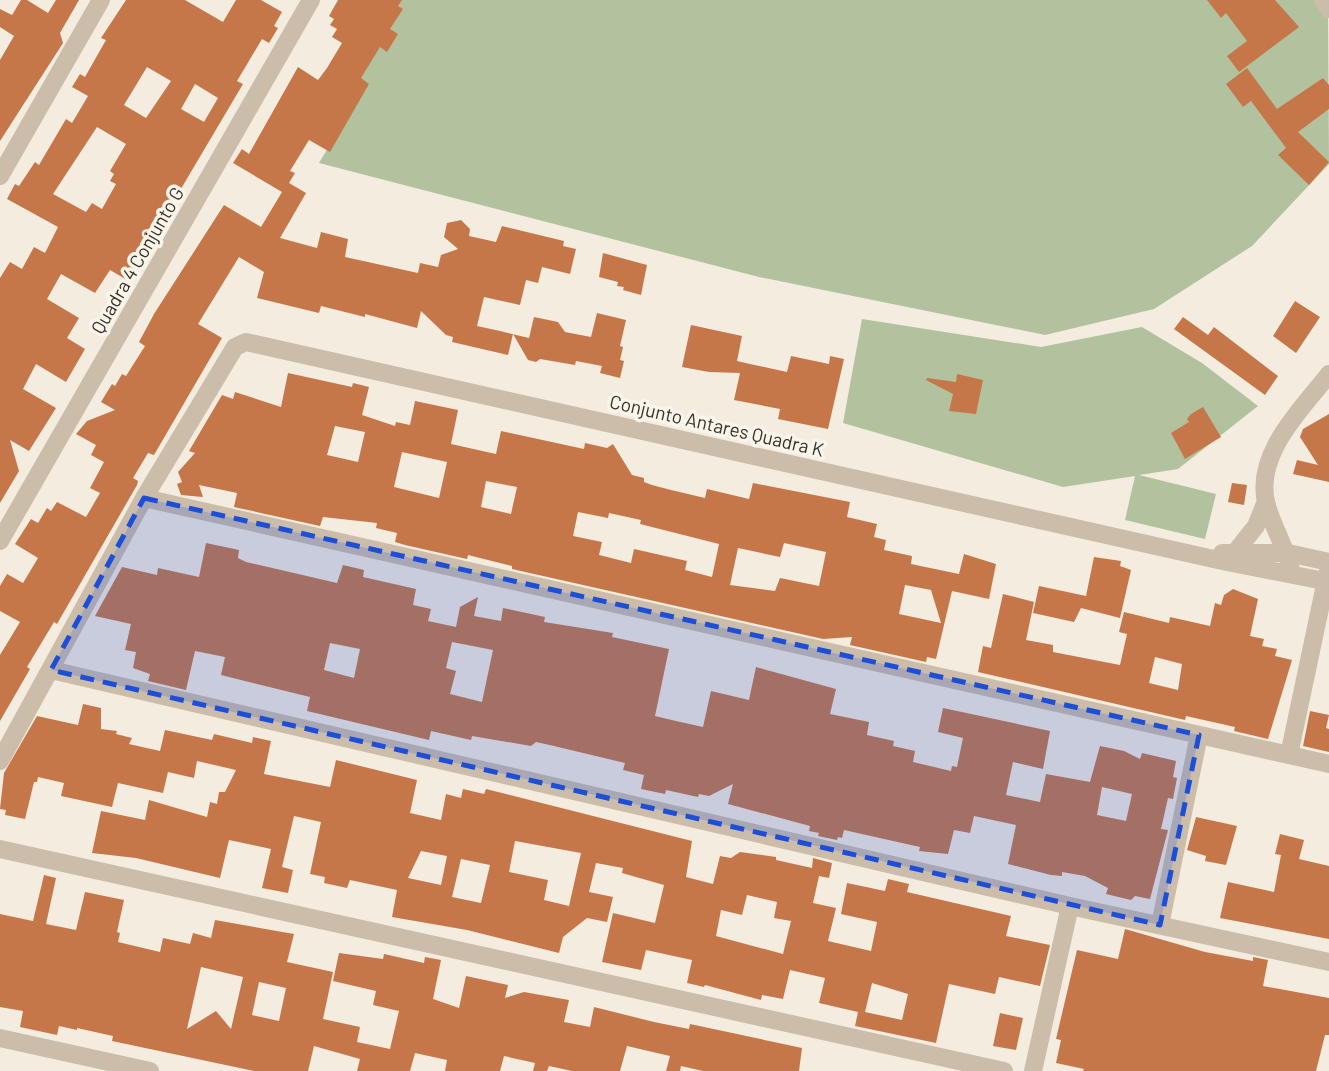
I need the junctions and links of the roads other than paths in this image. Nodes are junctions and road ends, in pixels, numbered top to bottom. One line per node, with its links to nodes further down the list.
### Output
1 (101, 0): 5 (street)
2 (311, 0): 9 (street, Quadra 4 Conjunto G)
3 (1326, 0): 4 (street)
4 (1329, 9)
5 (0, 176)
6 (1329, 374): 8 (street)
7 (145, 498): 11 (street, Conjunto Antares Quadra K); 14 (street); 15 (street)
8 (1266, 501): 10 (street); 11 (street)
9 (0, 541)
10 (1288, 552): 11 (street); 12 (street); 13 (street)
11 (1230, 558): 13 (street)
12 (1328, 573): 13 (street); 16 (street)
13 (1292, 574)
14 (51, 670): 17 (street); 20 (street)
15 (1199, 735): 16 (street); 21 (street)
16 (1289, 755): 18 (street)
17 (0, 761)
18 (1329, 764)
19 (0, 849): 24 (street)
20 (1070, 906): 21 (street); 27 (street)
21 (1160, 925): 22 (street)
22 (1329, 962)
23 (0, 1038): 25 (street)
24 (949, 1066): 26 (street)
25 (150, 1071)
26 (1004, 1071)
27 (1034, 1071)

